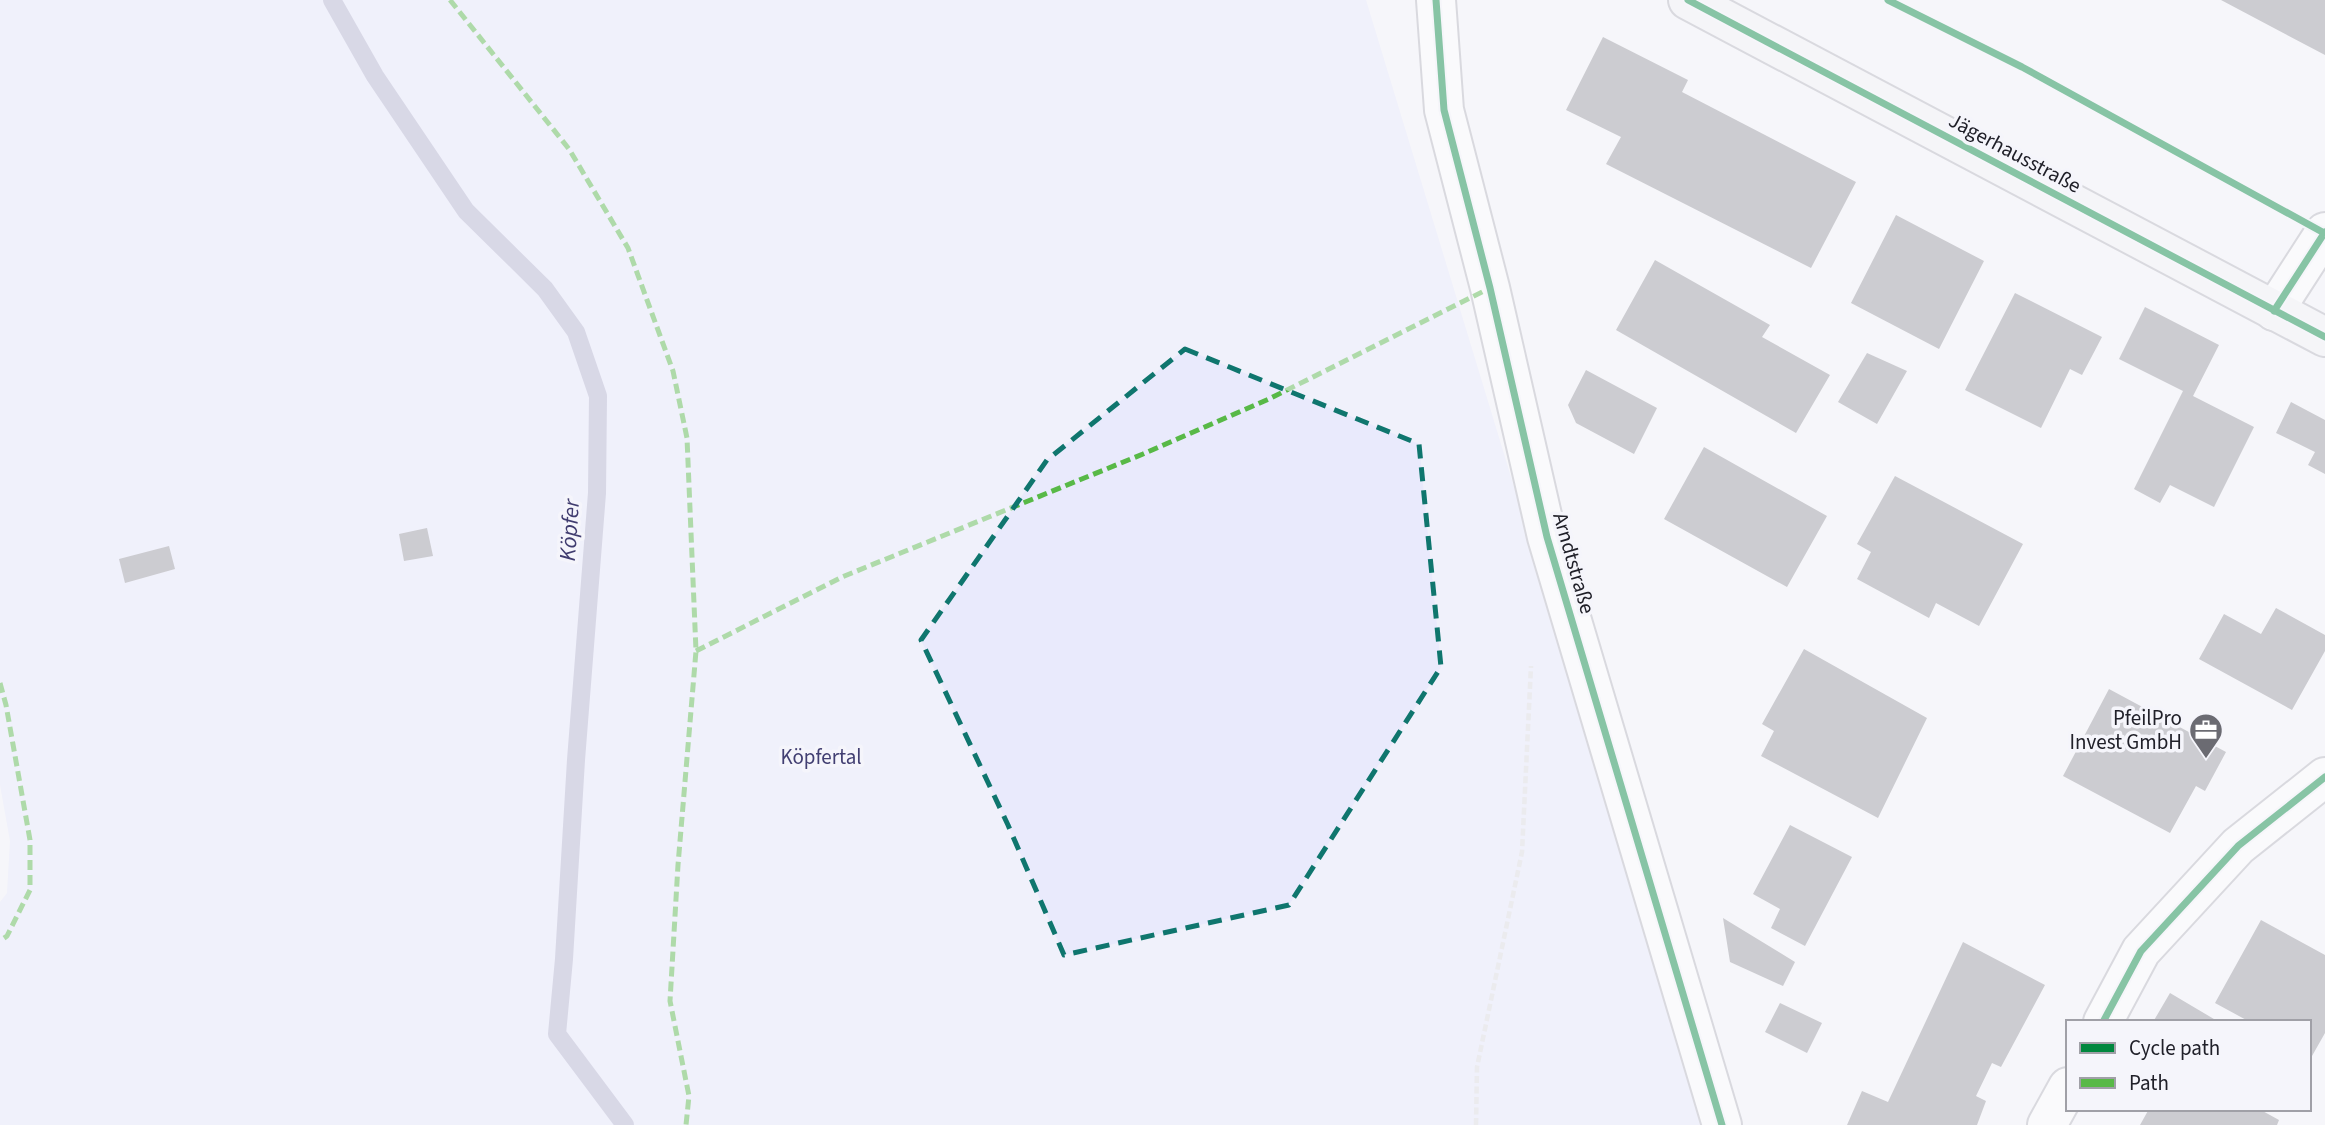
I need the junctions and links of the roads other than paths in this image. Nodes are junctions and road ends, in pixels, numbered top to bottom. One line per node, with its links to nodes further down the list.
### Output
1 (1436, 0): 9 (street, Arndtstraße)
2 (1688, 0): 4 (street, Jägerhausstraße)
3 (2325, 232): 4 (street)
4 (2274, 311): 5 (street, Jägerhausstraße)
5 (2325, 337)
6 (2325, 777): 7 (street)
7 (2104, 1020)
8 (2066, 1091): 10 (street)
9 (1722, 1125)
10 (2047, 1125)

